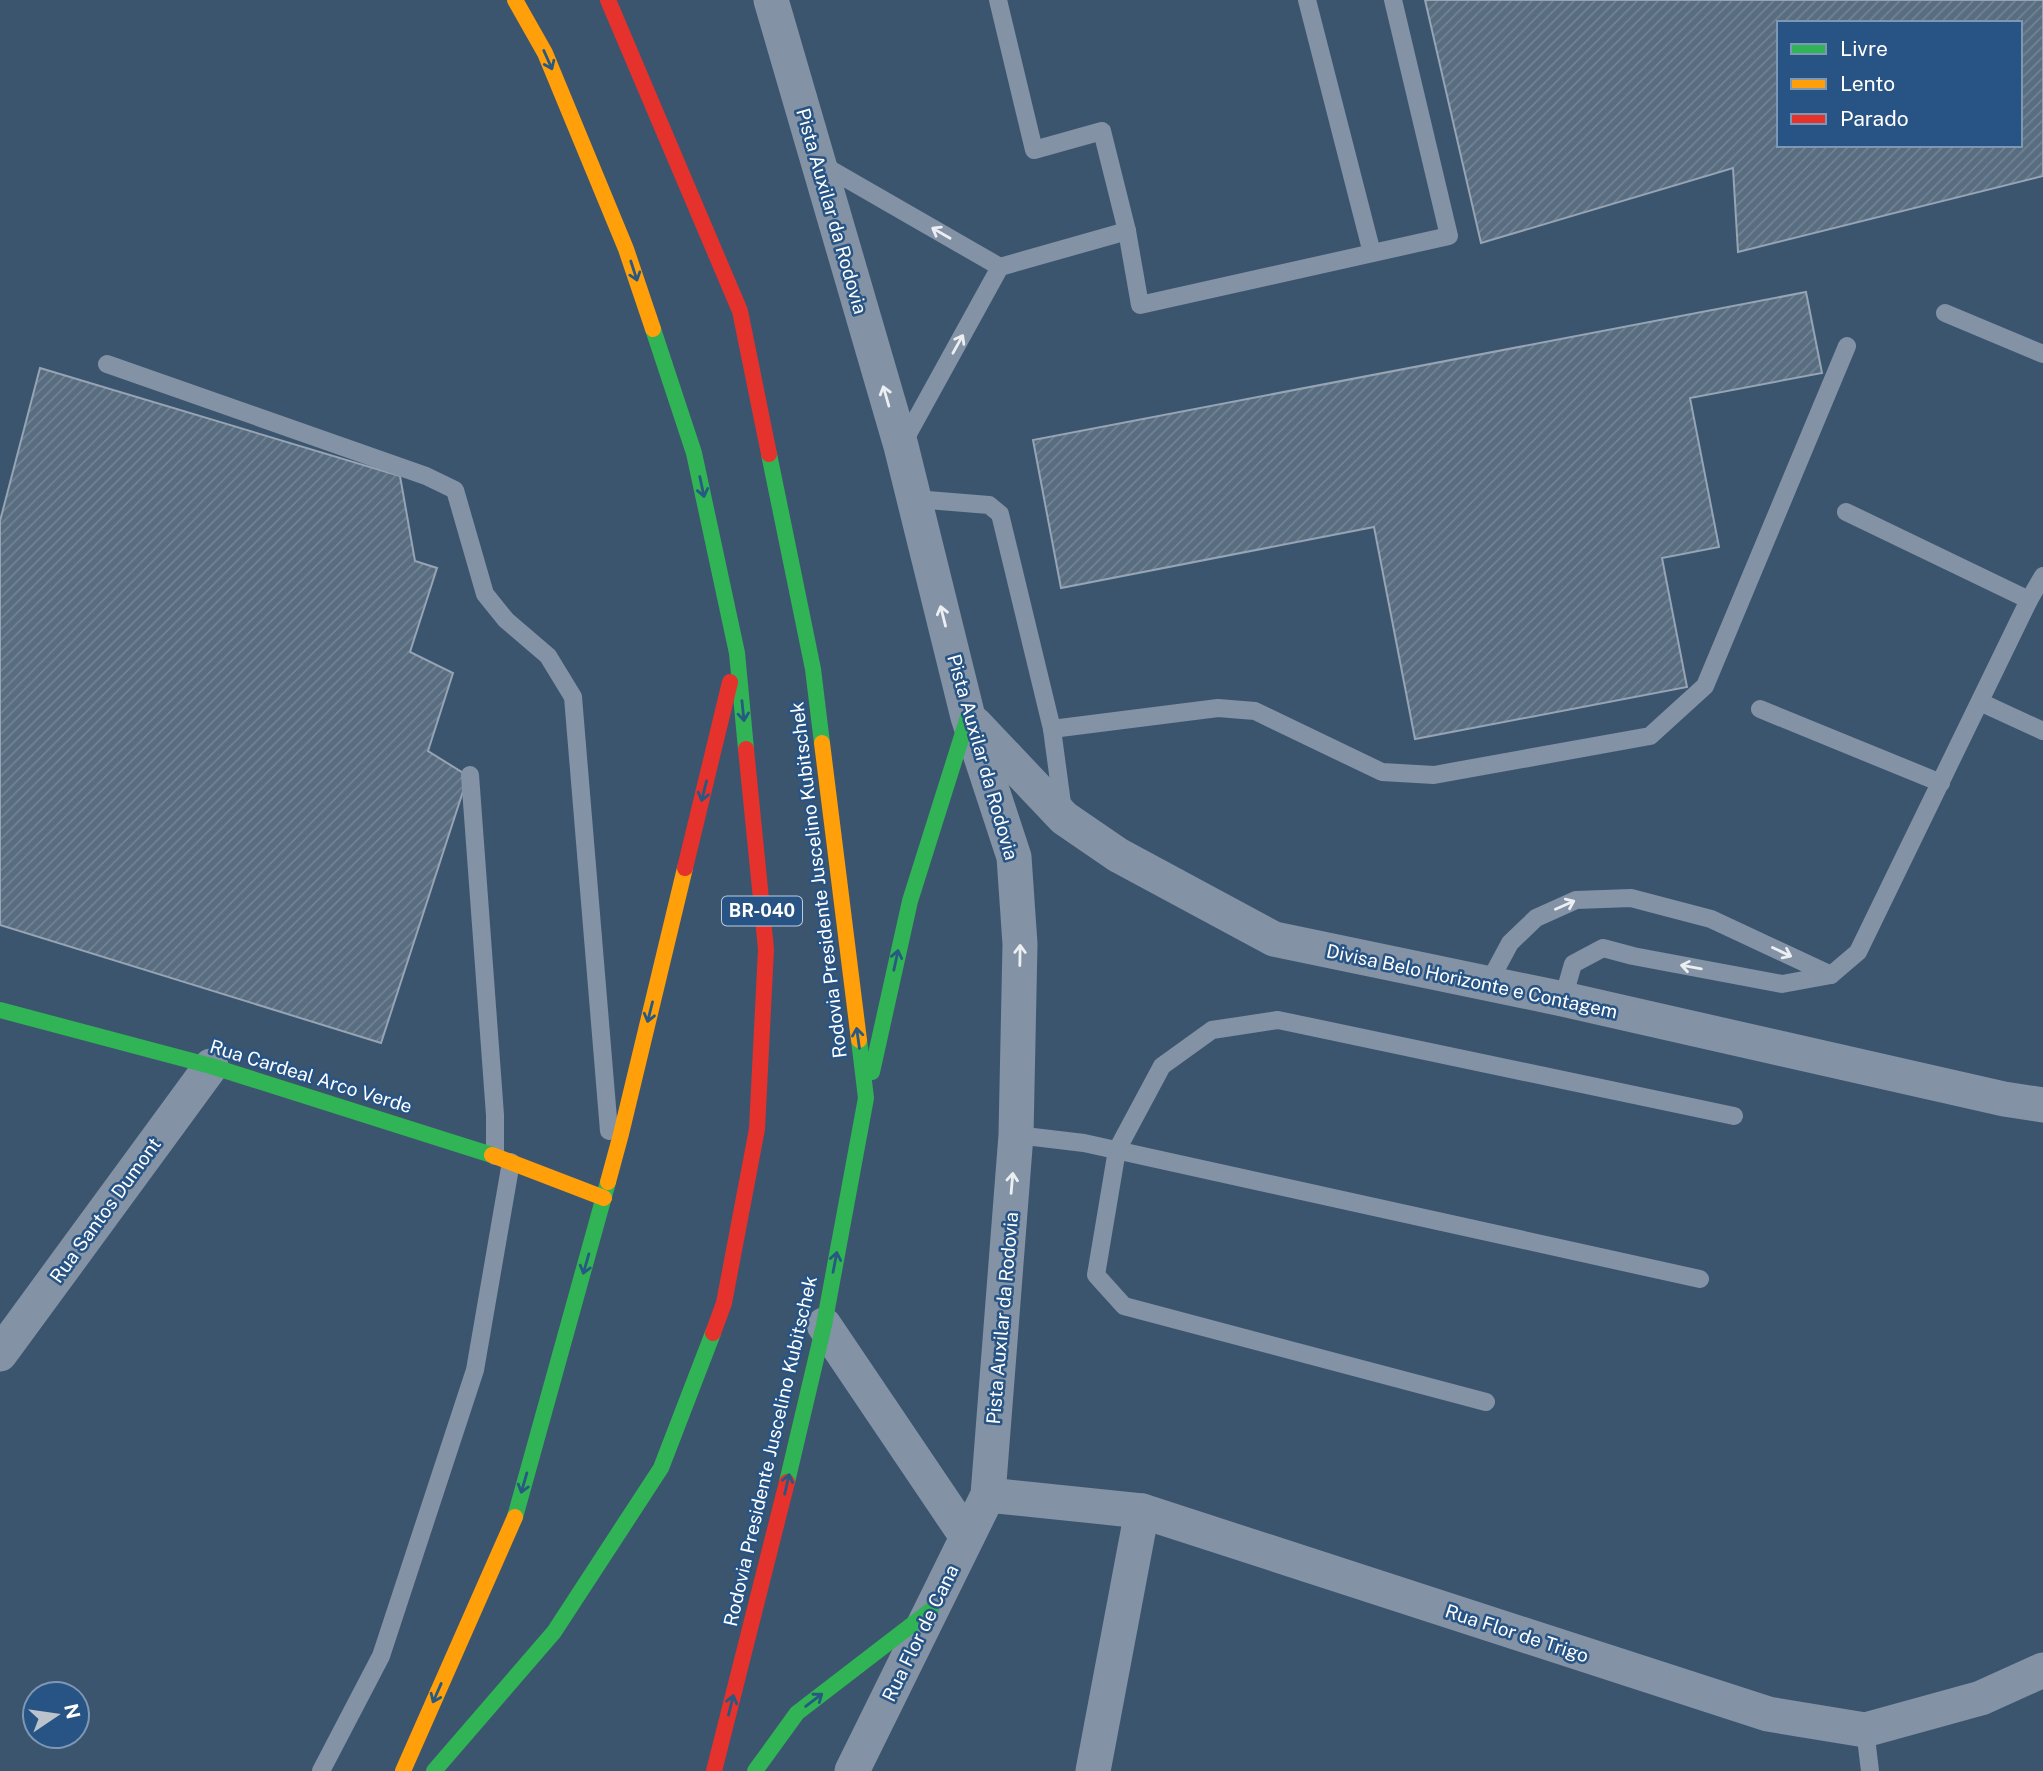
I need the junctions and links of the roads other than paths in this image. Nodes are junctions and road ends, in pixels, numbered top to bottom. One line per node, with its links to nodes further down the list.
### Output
1 (515, 0): 20 (main road, BR-040, one-way to 20)
2 (608, 0): 34 (main road, Rodovia Presidente Juscelino Kubitschek, one-way to 2)
3 (771, 0): 7 (street, Pista Auxilar da Rodovia)
4 (998, 0): 8 (lane)
5 (1307, 0): 9 (lane)
6 (1393, 0): 9 (lane)
7 (818, 162): 10 (lane, one-way to 7); 15 (street, Pista Auxilar da Rodovia, one-way to 7)
8 (1127, 231): 9 (lane); 10 (lane)
9 (1372, 253)
10 (1000, 267): 15 (lane, one-way to 10)
11 (1945, 313): 13 (lane)
12 (1847, 346): 24 (lane)
13 (2043, 354)
14 (107, 364): 40 (lane)
15 (901, 446): 16 (street, Pista Auxilar da Rodovia)
16 (915, 499): 23 (street, Pista Auxilar da Rodovia, one-way to 16); 24 (lane)
17 (1846, 512): 19 (lane)
18 (2043, 576): 19 (lane)
19 (2029, 600): 21 (lane)
20 (737, 653): 40 (main road, one-way to 40); 55 (main road, BR-040, one-way to 55)
21 (1980, 702): 25 (lane); 27 (lane)
22 (1760, 709): 27 (lane)
23 (968, 717): 28 (street, Divisa Belo Horizonte e Contagem); 34 (main road, one-way to 23); 37 (street, Pista Auxilar da Rodovia, one-way to 23)
24 (1052, 729): 28 (lane)
25 (2043, 731)
26 (470, 775): 39 (lane)
27 (1941, 783): 29 (lane)
28 (1064, 818): 30 (street, Divisa Belo Horizonte e Contagem)
29 (1831, 975): 30 (lane, one-way to 29); 31 (lane, one-way to 31)
30 (1488, 984): 31 (street, Divisa Belo Horizonte e Contagem)
31 (1563, 999): 35 (street, Divisa Belo Horizonte e Contagem)
32 (0, 1010): 33 (main road, Rua Cardeal Arco Verde)
33 (211, 1066): 39 (main road, Rua Cardeal Arco Verde); 44 (street, Rua Santos Dumont)
34 (866, 1098): 43 (main road, Rodovia Presidente Juscelino Kubitschek, one-way to 34)
35 (2043, 1105)
36 (1734, 1116): 38 (lane)
37 (1016, 1135): 38 (lane); 46 (street, Pista Auxilar da Rodovia, one-way to 37)
38 (1117, 1150): 42 (lane); 45 (lane)
39 (503, 1159): 41 (main road, Rua Cardeal Arco Verde); 53 (lane)
40 (612, 1167): 41 (main road)
41 (604, 1198): 54 (main road, one-way to 54)
42 (1700, 1279)
43 (824, 1325): 48 (street); 56 (main road, Rodovia Presidente Juscelino Kubitschek, one-way to 43)
44 (0, 1354)
45 (1486, 1402)
46 (988, 1495): 47 (street, Rua Flor de Trigo); 48 (street, Rua Flor de Cana)
47 (1142, 1511): 51 (street, Rua Flor de Trigo); 52 (street)
48 (967, 1537): 49 (street, Rua Flor de Cana)
49 (932, 1610): 57 (main road, one-way to 49); 58 (street, Rua Flor de Cana)
50 (2043, 1670): 51 (street, Rua Flor de Trigo)
51 (1865, 1730): 59 (lane)
52 (1096, 1769)
53 (321, 1771)
54 (403, 1771)
55 (434, 1771)
56 (714, 1771)
57 (755, 1771)
58 (852, 1771)
59 (1870, 1771)

